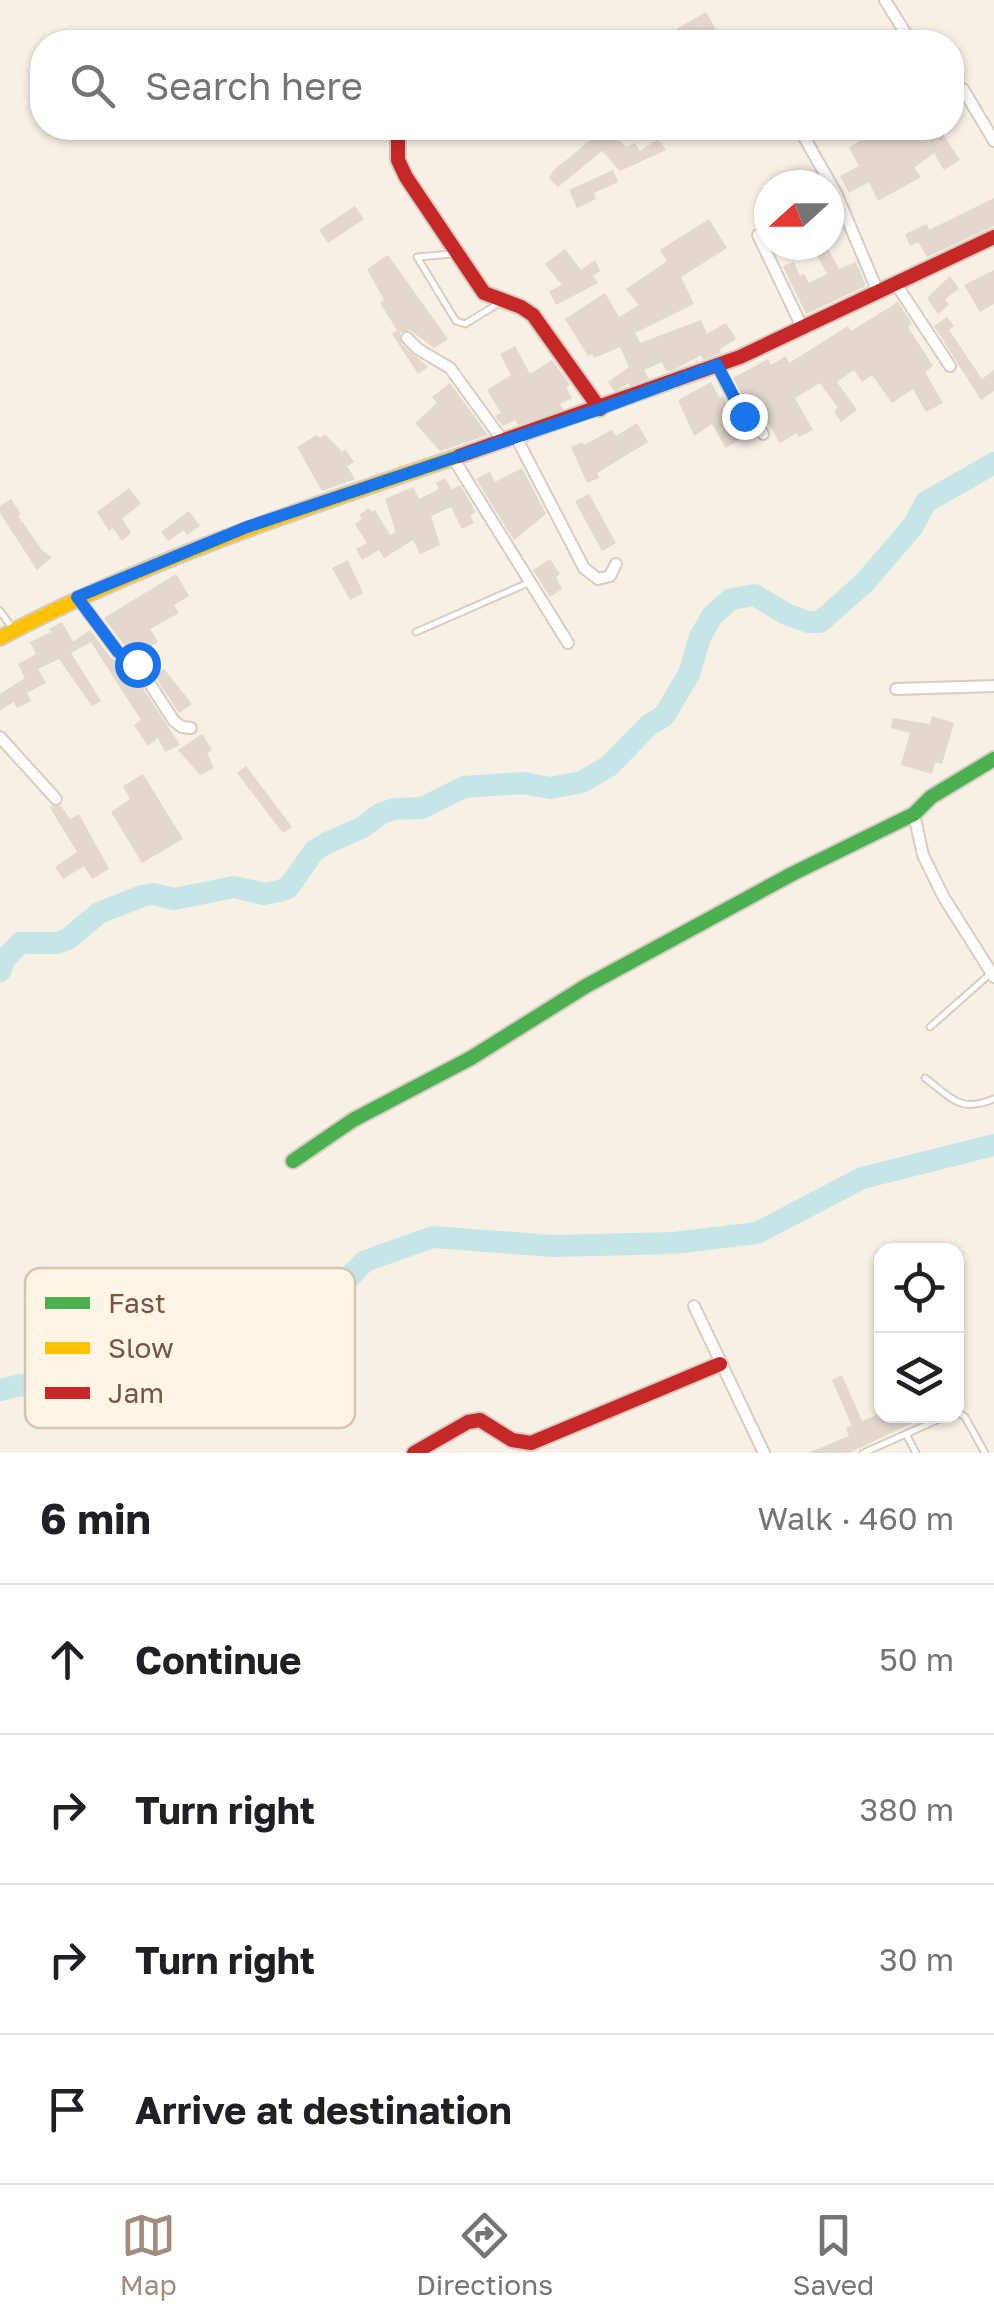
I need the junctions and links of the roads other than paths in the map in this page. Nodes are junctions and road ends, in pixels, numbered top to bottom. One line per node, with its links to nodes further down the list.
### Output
1 (885, 0): 2 (street)
2 (904, 30)
3 (964, 91): 6 (street)
4 (398, 140): 8 (street)
5 (806, 140): 11 (street)
6 (994, 141)
7 (994, 237): 10 (street)
8 (457, 254): 12 (street); 12 (lane)
9 (770, 260): 13 (street)
10 (896, 284): 11 (street); 16 (street)
11 (878, 292): 13 (street)
12 (503, 300): 17 (street)
13 (802, 328): 15 (street)
14 (407, 338): 19 (street)
15 (717, 365): 17 (street); 18 (street)
16 (950, 366)
17 (600, 409): 19 (street)
18 (763, 434)
19 (509, 439): 20 (street); 21 (street)
20 (454, 458): 22 (street); 23 (street)
21 (616, 564)
22 (531, 582): 25 (lane); 27 (street)
23 (77, 597): 26 (street); 30 (street)
24 (0, 612): 26 (lane)
25 (416, 632)
26 (7, 634)
27 (568, 642)
28 (994, 686): 29 (street)
29 (896, 689)
30 (191, 728)
31 (0, 737): 33 (street)
32 (994, 759): 34 (street)
33 (56, 799)
34 (914, 814): 35 (street); 39 (street)
35 (992, 975): 36 (lane)
36 (930, 1027)
37 (925, 1078): 38 (lane)
38 (994, 1099)
39 (293, 1160)
40 (694, 1306): 41 (street)
41 (720, 1364): 45 (street); 46 (street)
42 (964, 1416): 49 (lane)
43 (930, 1423): 44 (lane)
44 (906, 1434): 47 (lane); 48 (lane)
45 (414, 1453)
46 (764, 1453)
47 (863, 1453)
48 (916, 1453)
49 (985, 1453)

